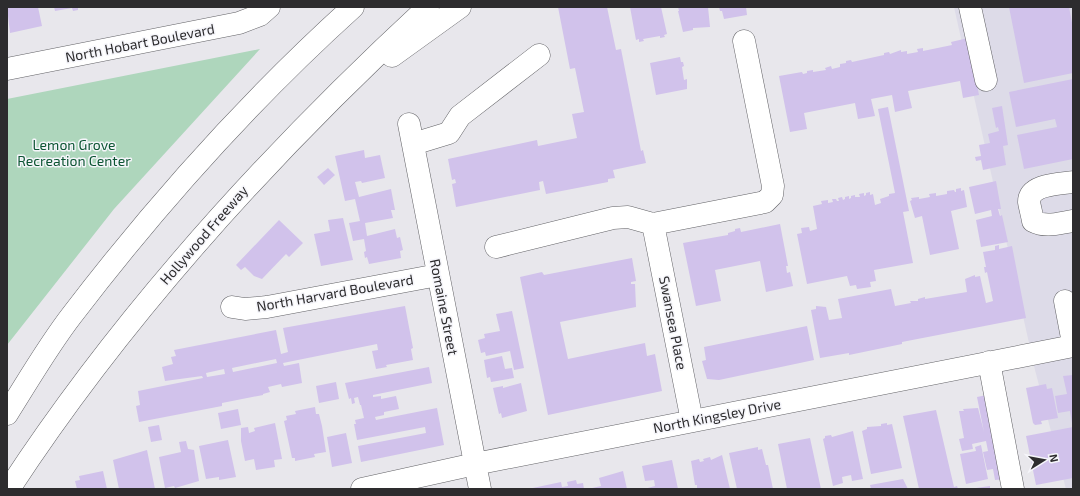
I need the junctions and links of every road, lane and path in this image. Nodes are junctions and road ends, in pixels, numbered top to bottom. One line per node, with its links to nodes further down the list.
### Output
1 (269, 7): 8 (main road, North Hobart Boulevard)
2 (353, 7): 20 (main road)
3 (428, 7): 10 (main road, Hollywood Freeway)
4 (460, 7): 10 (main road)
5 (970, 7): 9 (main road)
6 (744, 41): 13 (main road)
7 (539, 55): 15 (main road, Romaine Street)
8 (7, 69)
9 (986, 80)
10 (325, 105): 23 (main road, Hollywood Freeway)
11 (1073, 182): 12 (main road)
12 (1073, 221)
13 (653, 224): 14 (main road); 21 (main road, Swansea Place)
14 (496, 247)
15 (438, 275): 17 (main road, North Harvard Boulevard); 22 (main road, Romaine Street)
16 (1065, 301): 18 (main road)
17 (232, 307)
18 (1073, 344): 19 (main road, North Kingsley Drive)
19 (990, 362): 21 (main road, North Kingsley Drive); 26 (main road)
20 (7, 414)
21 (692, 421): 22 (main road, North Kingsley Drive)
22 (475, 464): 24 (main road, North Kingsley Drive); 25 (main road, Romaine Street)
23 (9, 489)
24 (362, 489)
25 (480, 489)
26 (1013, 489)

